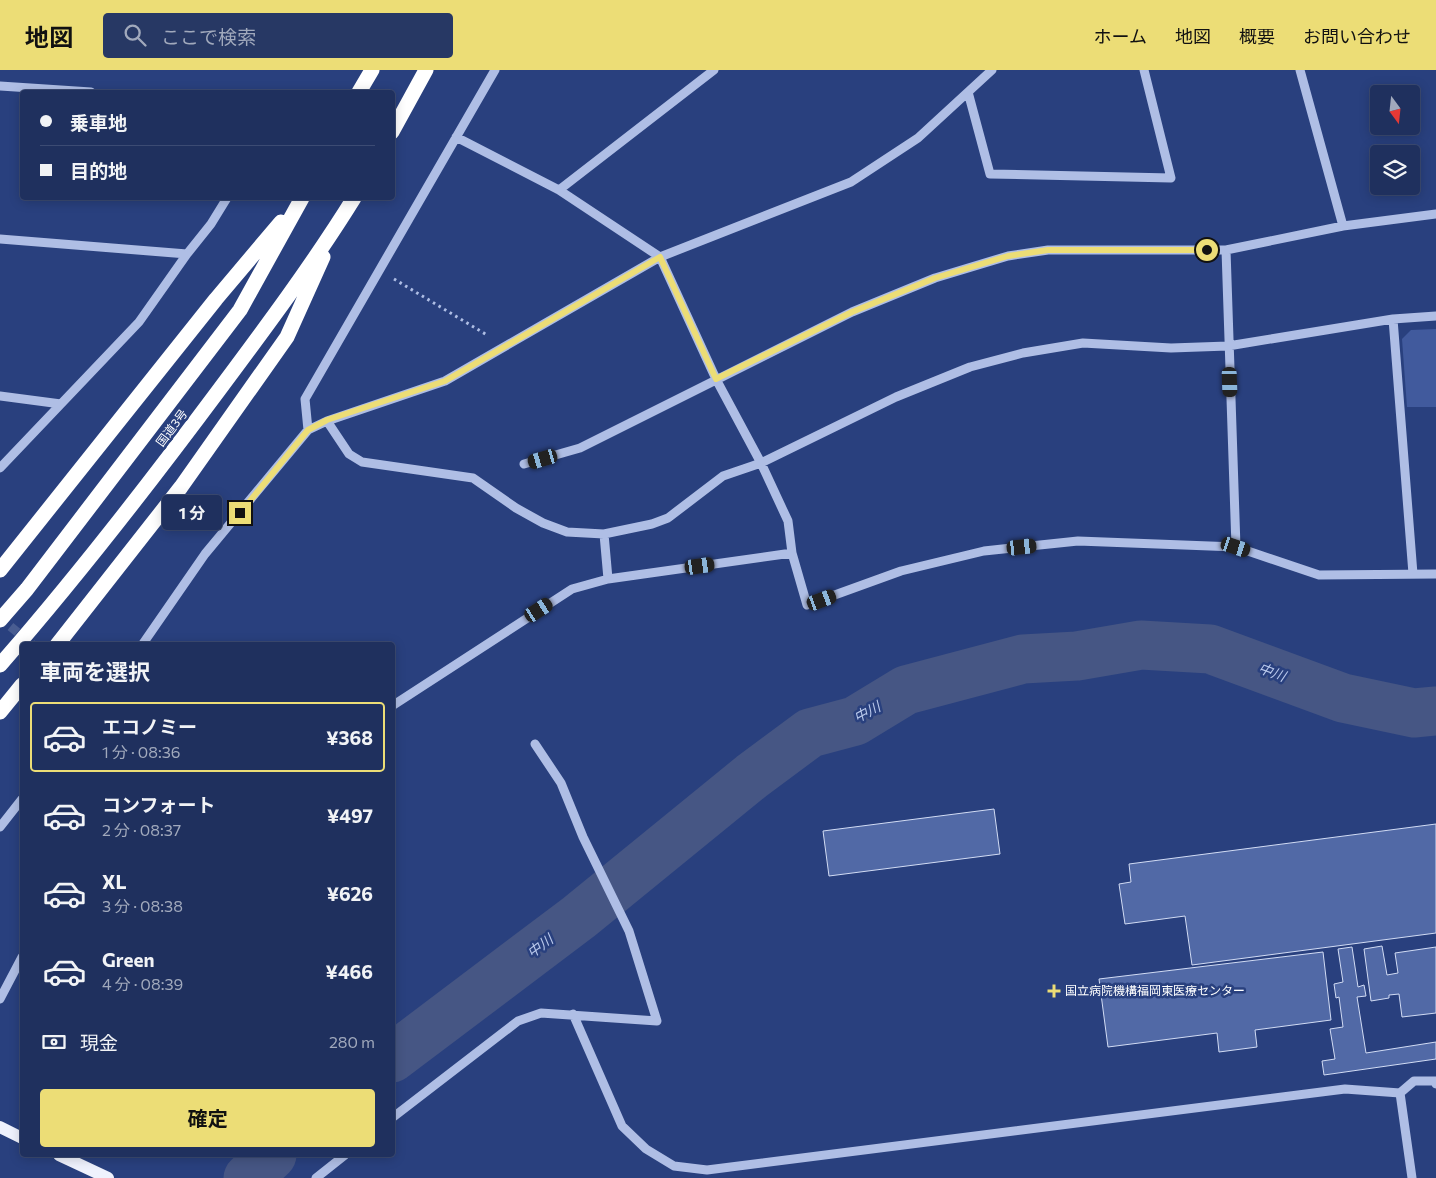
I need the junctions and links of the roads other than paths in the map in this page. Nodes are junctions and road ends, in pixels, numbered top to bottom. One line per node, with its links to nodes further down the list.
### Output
1 (372, 70): 10 (highway)
2 (426, 70): 12 (highway)
3 (495, 70): 13 (street)
4 (714, 70): 14 (street)
5 (992, 70): 11 (street)
6 (1144, 70): 11 (street)
7 (1300, 70): 21 (street)
8 (0, 86): 9 (street)
9 (61, 90)
10 (361, 90)
11 (968, 92): 25 (street)
12 (395, 127)
13 (456, 137): 14 (street); 33 (street)
14 (559, 190): 25 (street)
15 (226, 200): 24 (street)
16 (300, 200): 40 (highway)
17 (301, 200): 44 (highway, 国道3号)
18 (353, 200): 20 (highway, 国道3号)
19 (1436, 214): 21 (street)
20 (338, 224): 45 (highway, 国道3号); 47 (highway)
21 (1343, 226): 23 (street)
22 (0, 239): 24 (street)
23 (1226, 250): 28 (street); 29 (street)
24 (187, 254): 31 (street)
25 (660, 257): 29 (street); 32 (street)
26 (1436, 316): 27 (street)
27 (1393, 319): 28 (street); 41 (street)
28 (1228, 346): 34 (street); 38 (street)
29 (716, 379): 34 (street); 35 (street)
30 (0, 396): 31 (street)
31 (61, 404): 36 (street)
32 (327, 420): 33 (street); 37 (street)
33 (308, 430): 48 (street)
34 (761, 463): 37 (street); 39 (street)
35 (524, 464)
36 (0, 468)
37 (604, 534): 43 (street)
38 (1236, 547): 39 (street); 41 (street)
39 (792, 553): 43 (street)
40 (0, 570)
41 (1413, 574): 42 (street)
42 (1436, 574)
43 (608, 580): 51 (street)
44 (0, 620)
45 (20, 642)
46 (20, 642): 49 (highway, 国道3号)
47 (59, 642)
48 (144, 642)
49 (0, 665)
50 (20, 688): 52 (highway)
51 (395, 704)
52 (0, 711)
53 (535, 744): 58 (street)
54 (20, 802): 55 (street)
55 (0, 827)
56 (20, 961): 57 (street)
57 (0, 999)
58 (573, 1014): 60 (street); 61 (street)
59 (1436, 1084): 60 (street)
60 (1400, 1093): 68 (street)
61 (395, 1116)
62 (0, 1127): 63 (main road)
63 (20, 1137)
64 (63, 1157): 66 (main road)
65 (342, 1157): 67 (street)
66 (108, 1178)
67 (316, 1178)
68 (1412, 1178)

